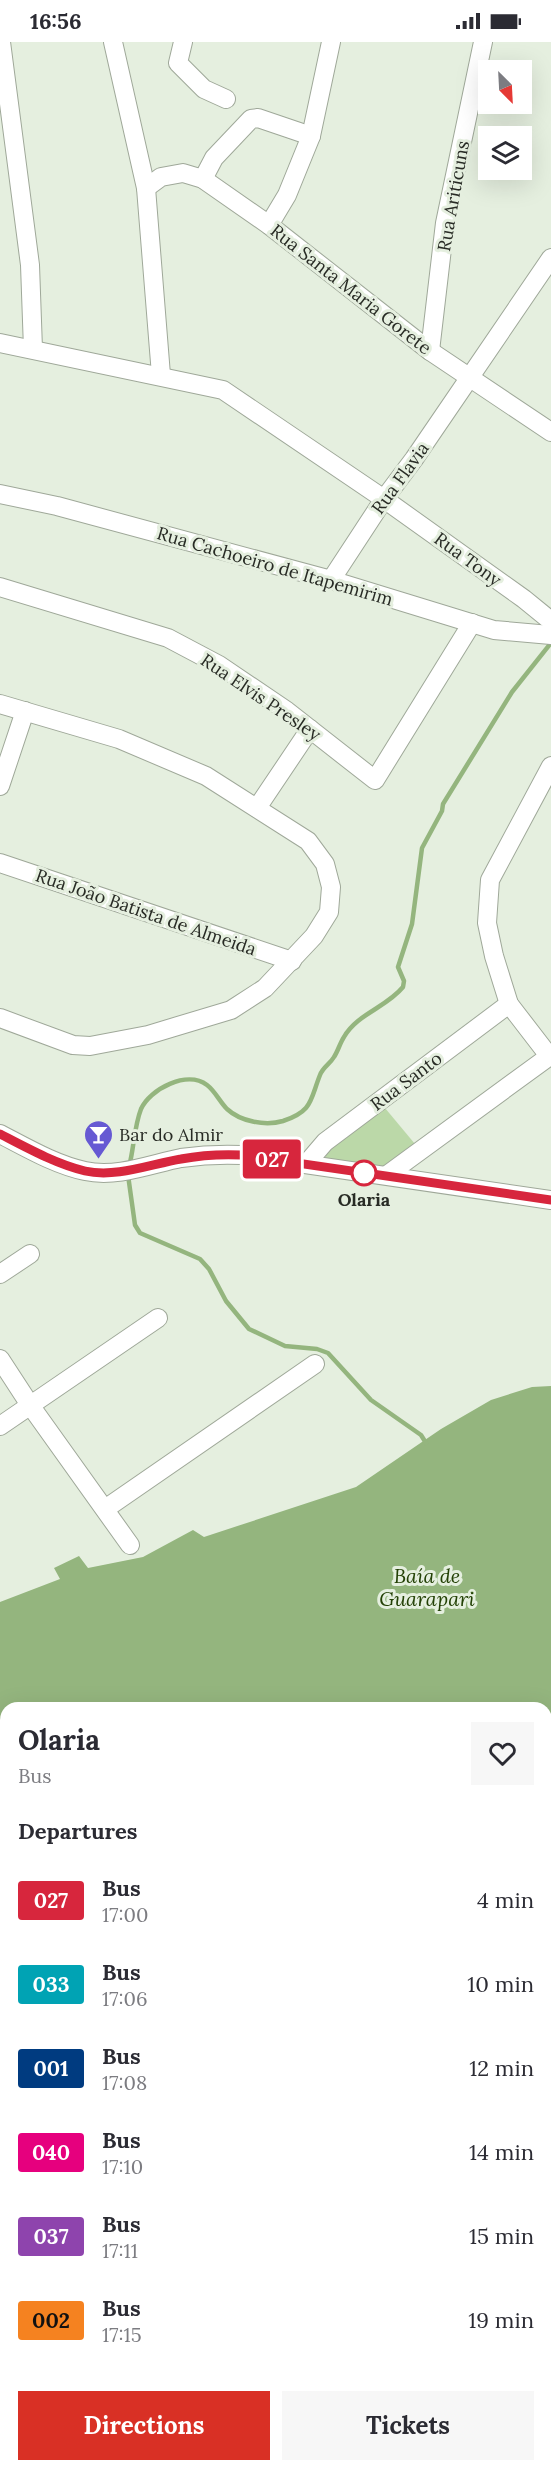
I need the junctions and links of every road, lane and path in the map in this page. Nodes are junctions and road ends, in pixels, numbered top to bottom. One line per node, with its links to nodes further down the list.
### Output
1 (2, 42): 13 (street)
2 (113, 42): 9 (street)
3 (183, 42): 6 (street)
4 (331, 42): 7 (street)
5 (483, 42): 14 (street, Rua Ariticuns)
6 (226, 99)
7 (311, 136): 8 (street); 10 (street)
8 (202, 180): 9 (street, Rua Santa Maria Gorete); 10 (street, Rua Santa Maria Gorete)
9 (146, 188): 15 (street)
10 (269, 225): 14 (street, Rua Santa Maria Gorete)
11 (551, 258): 16 (street, Rua Flavia)
12 (0, 343): 13 (street, Rua Tony)
13 (33, 349): 15 (street, Rua Tony)
14 (430, 351): 16 (street, Rua Santa Maria Gorete)
15 (161, 375): 19 (street, Rua Tony)
16 (470, 377): 17 (street, Rua Santa Maria Gorete); 19 (street, Rua Flavia)
17 (551, 432)
18 (0, 494): 20 (street, Rua Cachoeiro de Itapemirim)
19 (384, 499): 20 (street, Rua Flavia); 22 (street, Rua Tony)
20 (331, 580): 23 (street, Rua Cachoeiro de Itapemirim)
21 (0, 586): 27 (street, Rua Elvis Presley)
22 (551, 621)
23 (472, 623): 24 (street, Rua Cachoeiro de Itapemirim); 27 (street, Rua Elvis Presley)
24 (551, 635)
25 (0, 704): 26 (street)
26 (25, 711): 29 (street); 30 (street)
27 (310, 729): 30 (street)
28 (551, 766): 33 (street)
29 (0, 786)
30 (257, 808): 32 (street)
31 (0, 863): 32 (street, Rua João Batista de Almeida)
32 (292, 961): 34 (street)
33 (509, 1004): 35 (street); 37 (street, Rua Santo)
34 (0, 1018)
35 (550, 1055): 38 (street)
36 (0, 1134): 37 (street)
37 (307, 1163): 38 (street)
38 (387, 1175): 39 (street)
39 (551, 1200)
40 (30, 1254): 41 (street)
41 (0, 1275)
42 (158, 1318): 45 (street)
43 (0, 1359): 45 (street)
44 (315, 1364): 47 (street)
45 (30, 1405): 46 (street); 47 (street)
46 (0, 1426)
47 (105, 1509): 48 (street)
48 (130, 1545)

